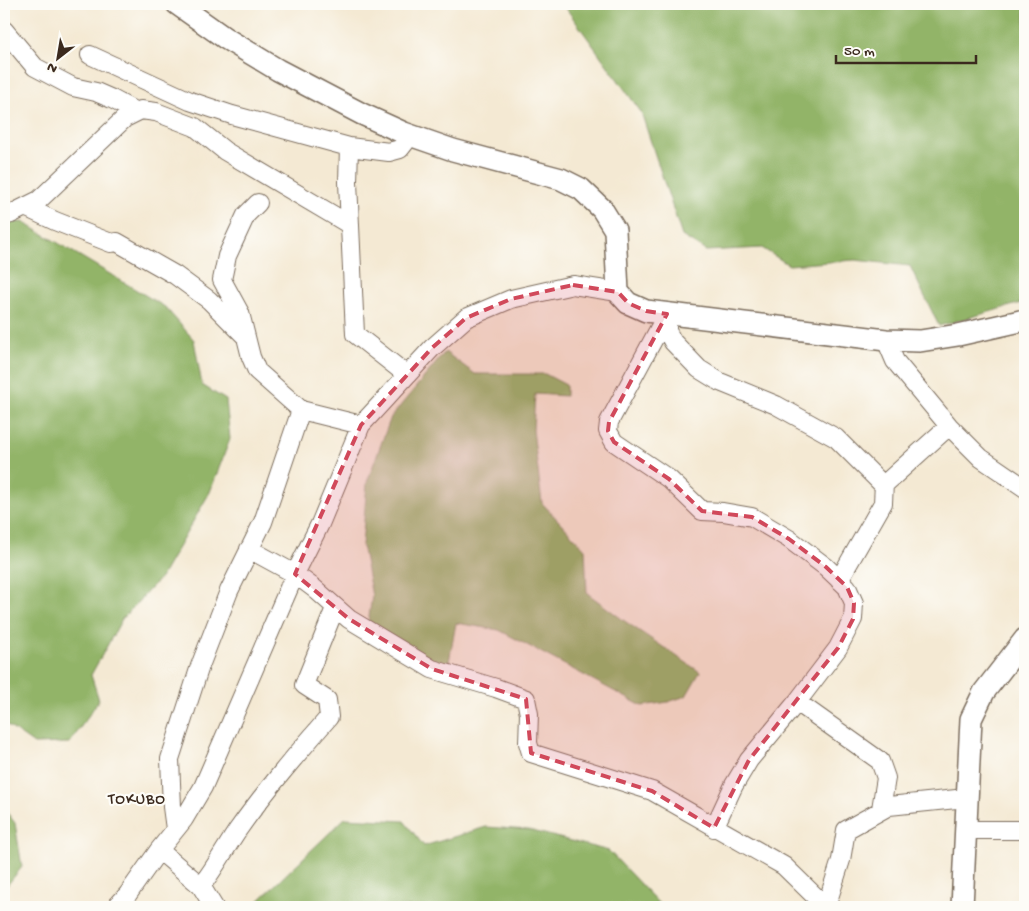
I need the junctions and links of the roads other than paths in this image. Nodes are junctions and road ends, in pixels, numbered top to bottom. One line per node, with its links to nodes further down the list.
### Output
1 (177, 4): 5 (street)
2 (4, 30): 4 (street)
3 (90, 55): 6 (street)
4 (136, 112): 8 (street); 10 (street)
5 (411, 135): 6 (street); 11 (street)
6 (349, 147): 10 (street)
7 (258, 203): 14 (street)
8 (25, 207): 9 (street); 14 (street)
9 (4, 216)
10 (350, 225): 16 (street)
11 (618, 292): 12 (street); 16 (street)
12 (667, 314): 15 (street); 20 (street); 24 (street)
13 (1025, 320): 15 (street)
14 (245, 336): 17 (street)
15 (886, 340): 19 (street)
16 (407, 375): 18 (street)
17 (301, 410): 18 (street); 22 (street)
18 (360, 425): 23 (street)
19 (948, 426): 20 (street); 21 (street)
20 (884, 483): 24 (street)
21 (1025, 488)
22 (249, 549): 23 (street); 31 (street)
23 (295, 574): 25 (street); 31 (street)
24 (839, 580): 27 (street)
25 (335, 608): 30 (street); 35 (street)
26 (1025, 639): 28 (street)
27 (797, 702): 29 (street); 30 (street)
28 (966, 798): 29 (street); 32 (street)
29 (882, 809): 38 (street)
30 (714, 828): 38 (street)
31 (176, 829): 34 (street)
32 (966, 830): 33 (street); 39 (street)
33 (1025, 830)
34 (159, 850): 35 (street); 36 (street)
35 (201, 886): 37 (street)
36 (116, 907)
37 (214, 907)
38 (826, 907)
39 (962, 907)

